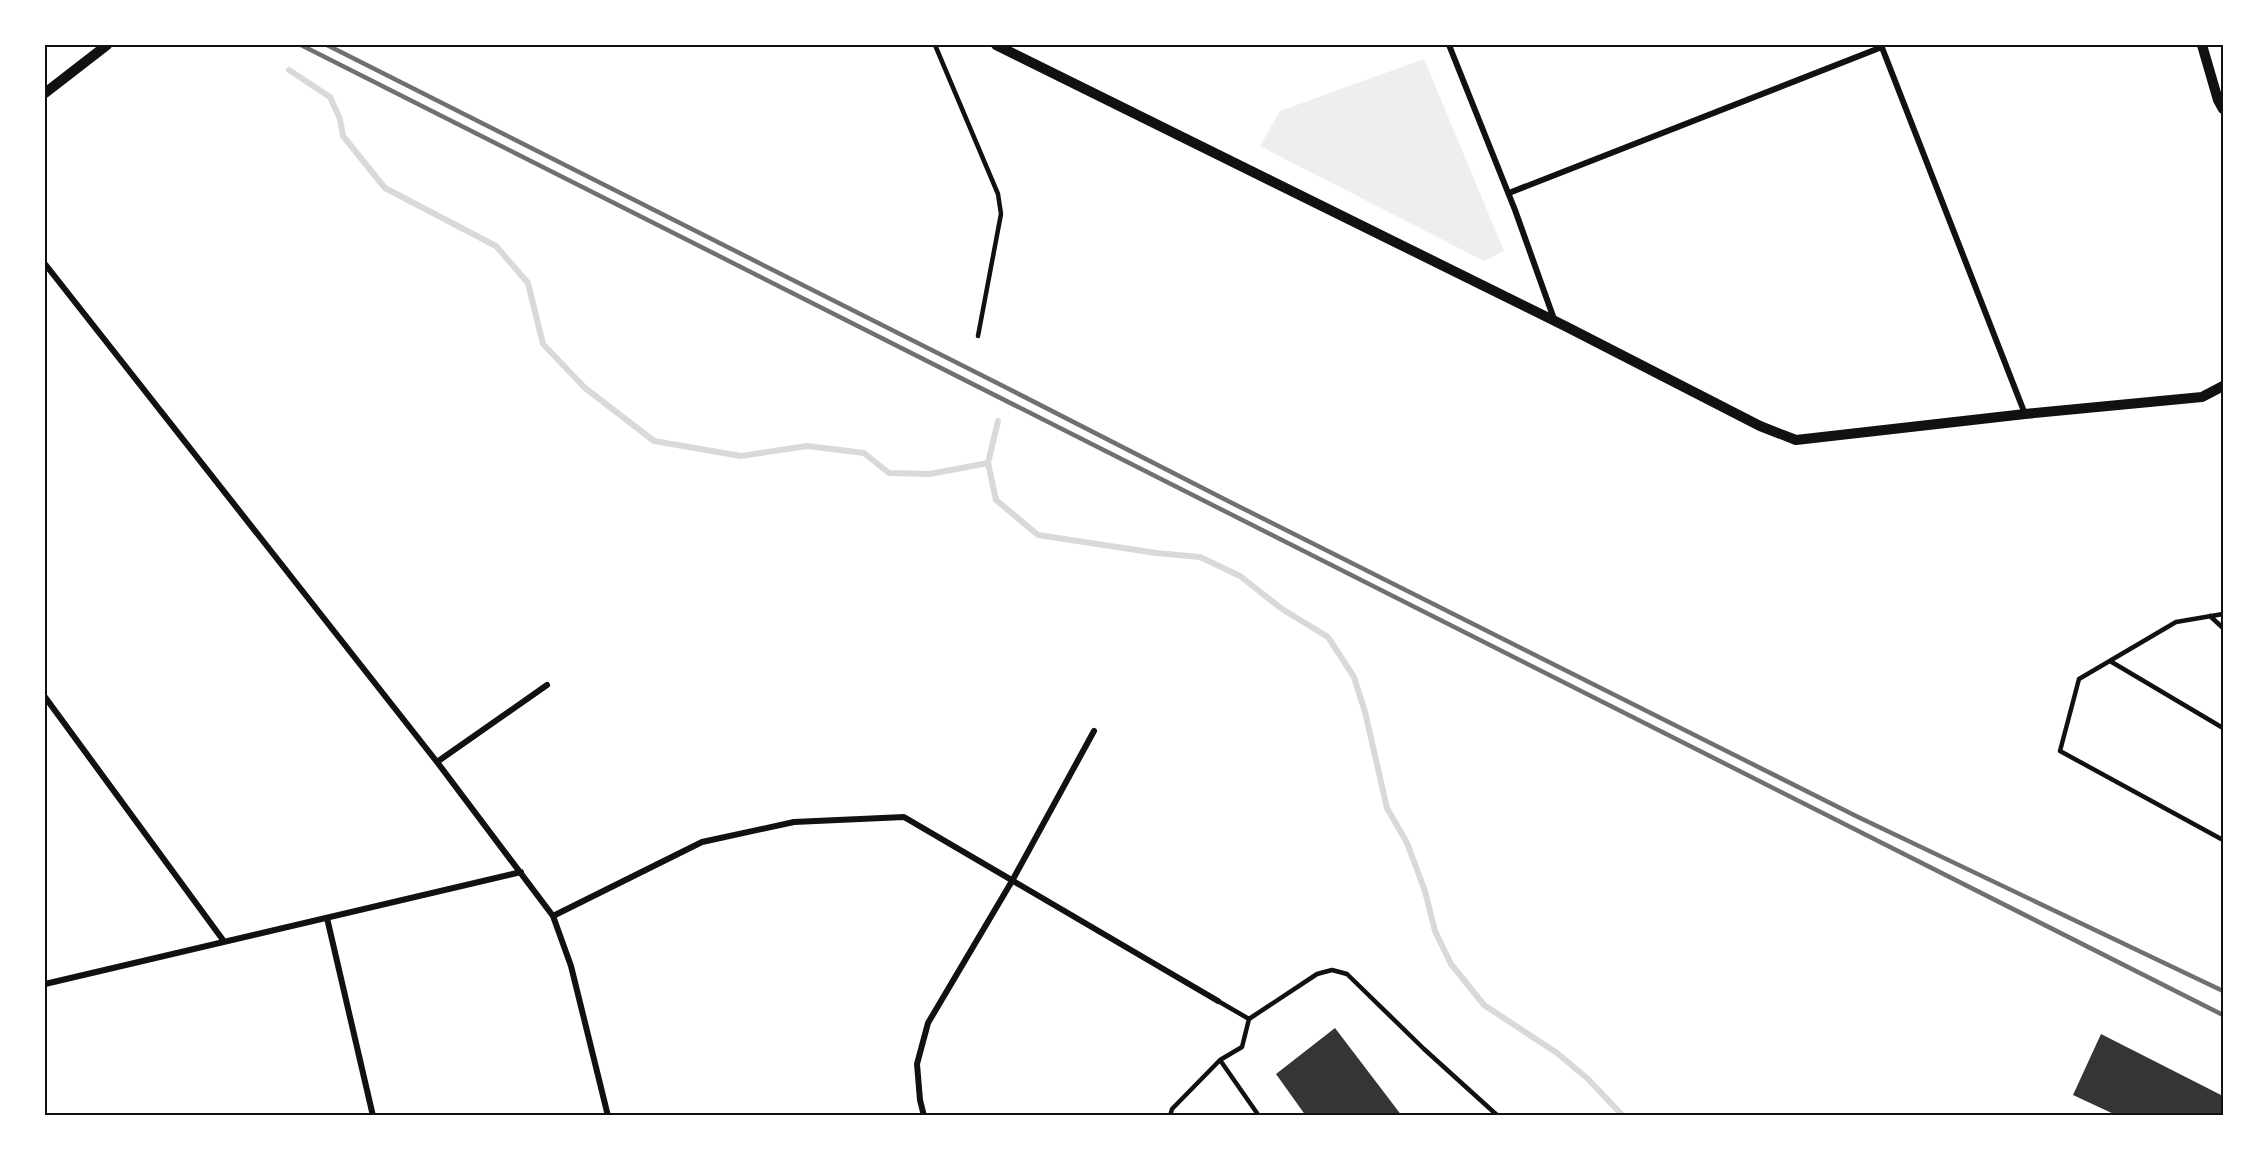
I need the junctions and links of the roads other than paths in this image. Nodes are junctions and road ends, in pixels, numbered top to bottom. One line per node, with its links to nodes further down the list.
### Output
1 (935, 45): 12 (lane)
2 (996, 45): 11 (street)
3 (1449, 45): 9 (street)
4 (2202, 45): 8 (street)
5 (1882, 46): 9 (street); 14 (street)
6 (105, 47): 7 (street)
7 (45, 93)
8 (2223, 109)
9 (1509, 193): 11 (street)
10 (45, 264): 23 (street)
11 (1555, 321): 14 (street)
12 (978, 336)
13 (2223, 386): 14 (street)
14 (2025, 414)
15 (2223, 614): 16 (lane)
16 (2210, 616): 17 (lane); 18 (lane)
17 (2223, 628)
18 (2110, 661): 21 (lane); 24 (lane)
19 (547, 685): 23 (street)
20 (45, 697): 29 (street)
21 (2223, 728)
22 (1094, 731): 26 (street)
23 (437, 762): 25 (street)
24 (2223, 840)
25 (521, 872): 27 (street); 28 (street)
26 (1011, 881): 27 (street); 31 (street); 36 (street)
27 (553, 916): 35 (street)
28 (327, 918): 29 (street); 34 (street)
29 (223, 940): 30 (street)
30 (45, 984)
31 (1218, 1001): 32 (lane)
32 (1249, 1019): 33 (lane); 39 (lane)
33 (1220, 1060): 37 (lane); 38 (lane)
34 (373, 1116)
35 (608, 1116)
36 (924, 1116)
37 (1170, 1116)
38 (1259, 1116)
39 (1498, 1116)

